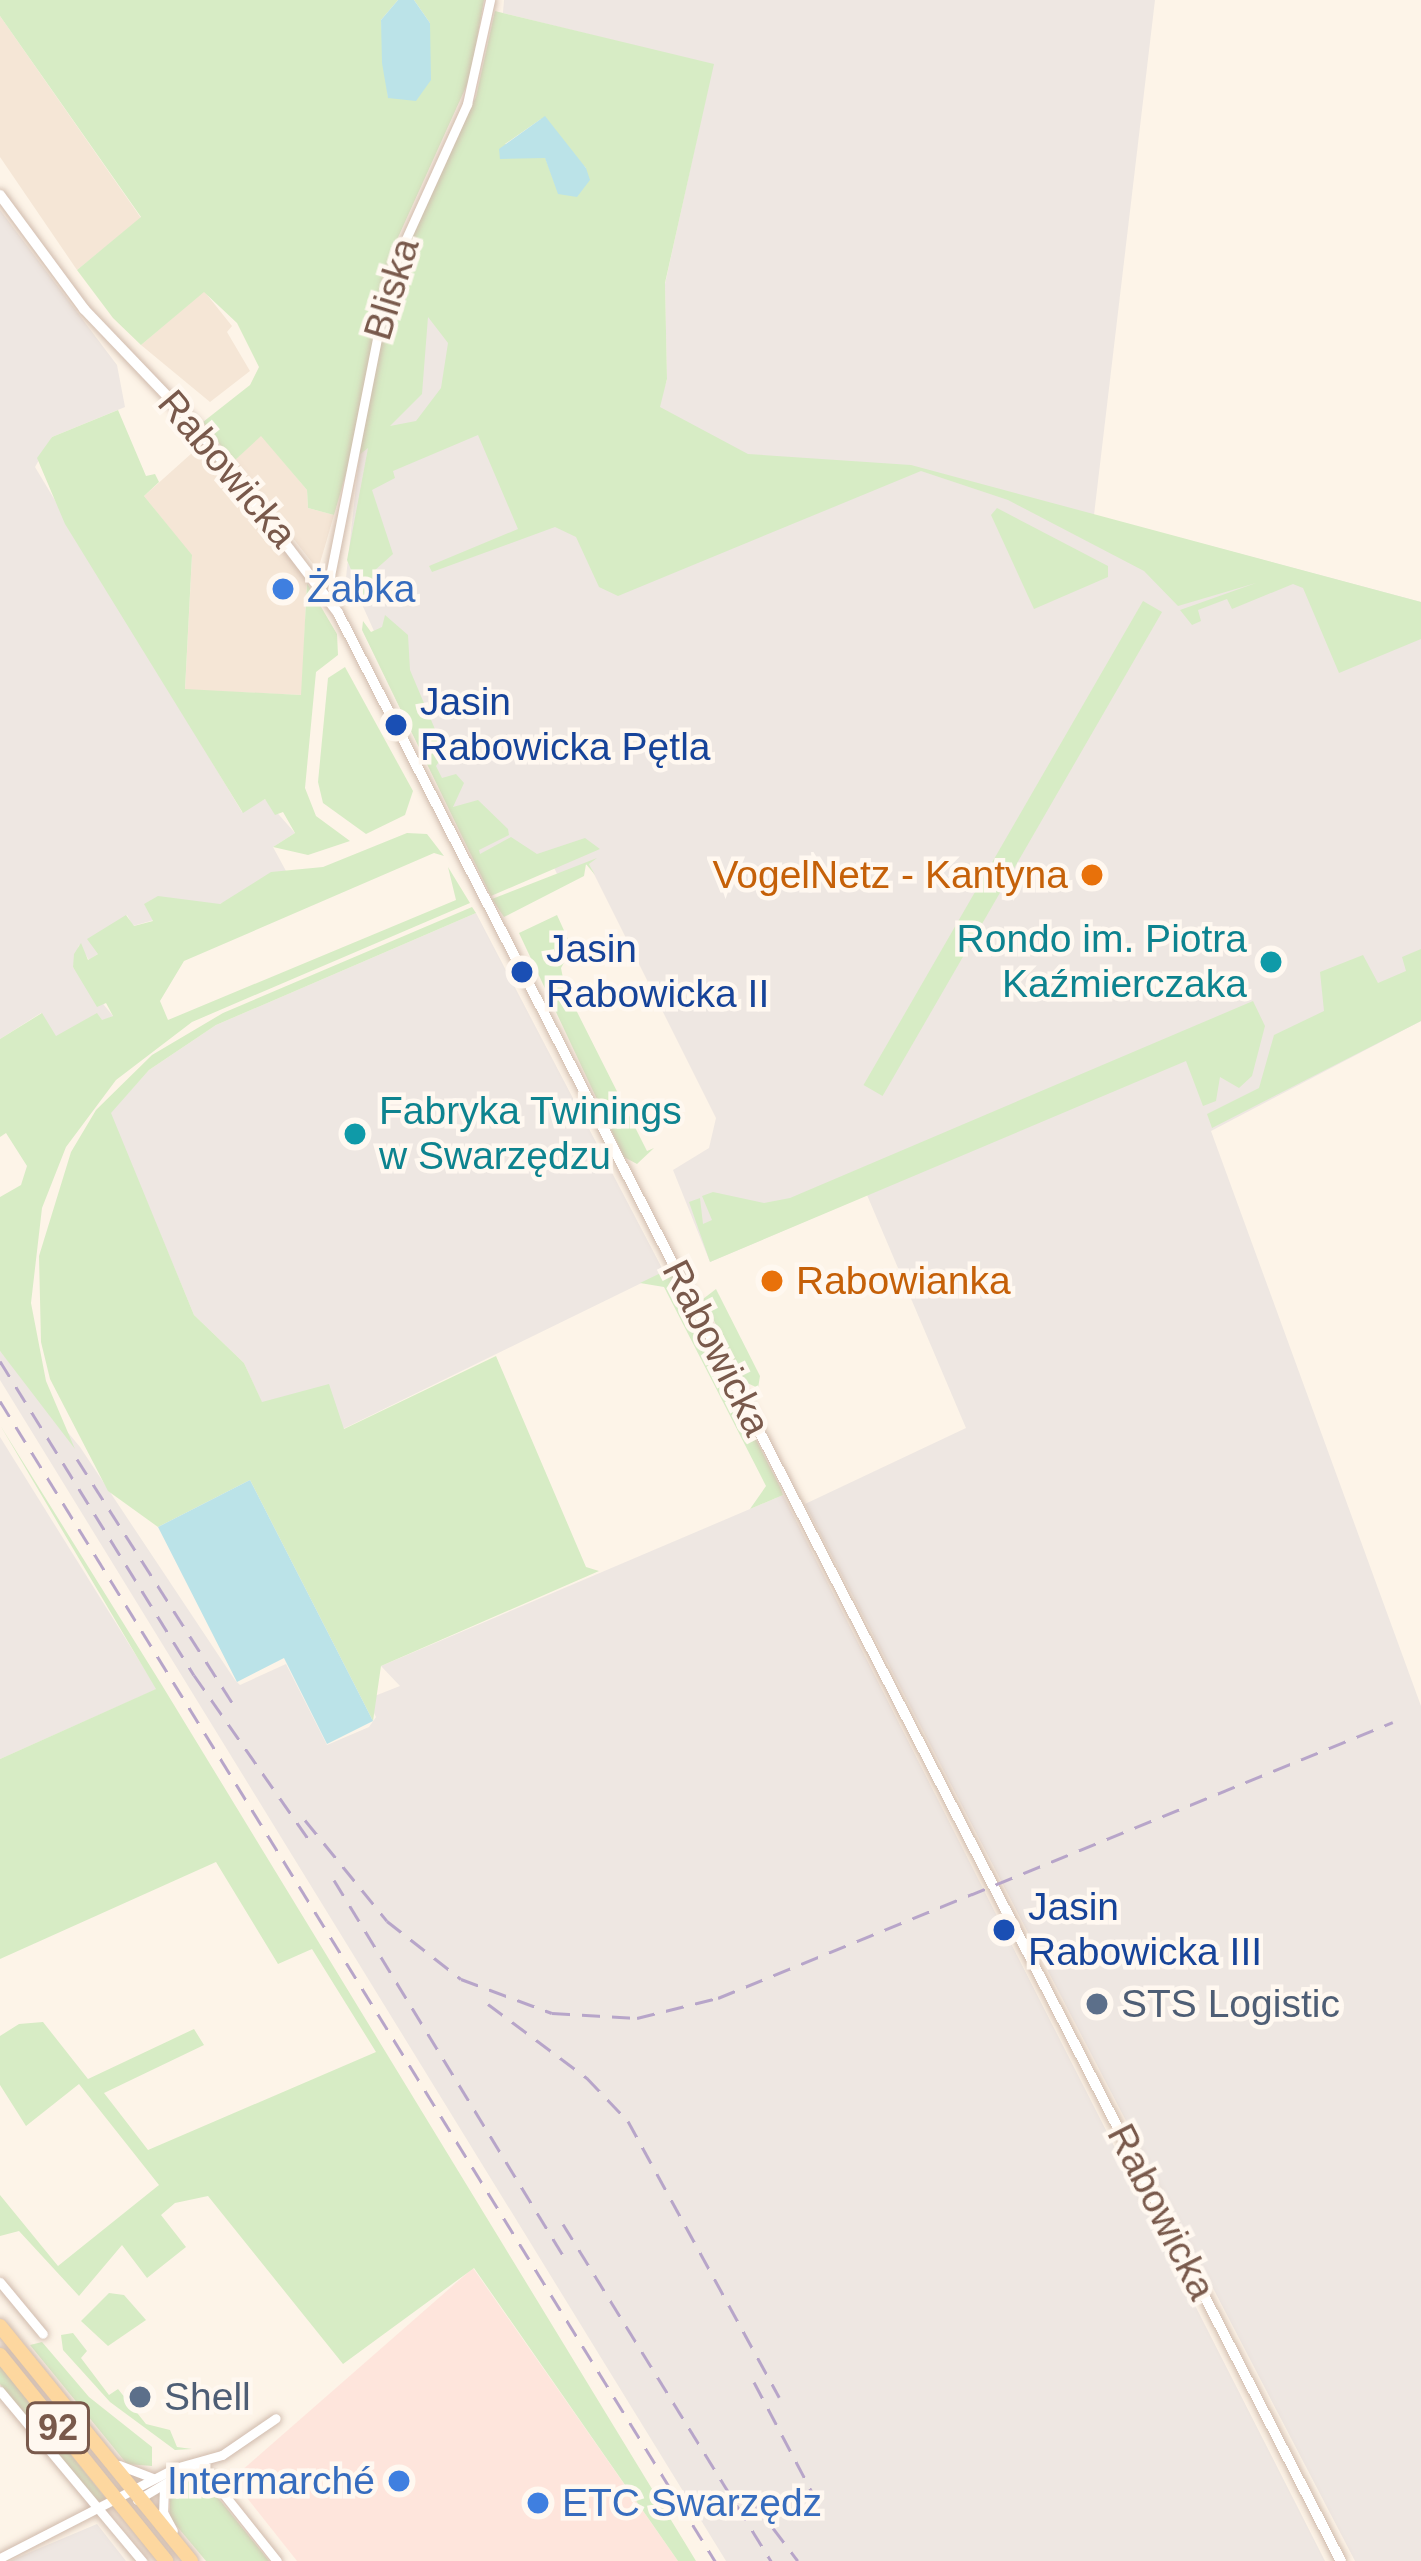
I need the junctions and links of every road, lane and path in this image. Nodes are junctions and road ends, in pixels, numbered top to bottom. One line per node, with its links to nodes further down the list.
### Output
1 (490, 0): 3 (street, Bliska)
2 (0, 195): 3 (street, Rabowicka)
3 (320, 584): 21 (street, Rabowicka)
4 (0, 2282): 6 (street)
5 (0, 2326): 10 (main road, 92)
6 (43, 2334)
7 (0, 2355): 14 (main road, 92)
8 (0, 2390): 15 (street)
9 (276, 2418): 11 (street)
10 (104, 2455): 12 (street); 13 (main road, 92)
11 (199, 2462): 12 (street); 20 (street)
12 (161, 2483): 13 (street); 17 (street)
13 (138, 2496): 14 (street); 17 (main road, 92)
14 (117, 2500): 15 (street); 19 (main road, 92)
15 (99, 2510): 16 (street); 18 (street)
16 (0, 2558)
17 (189, 2559)
18 (142, 2561)
19 (166, 2561)
20 (277, 2561)
21 (1341, 2561)

